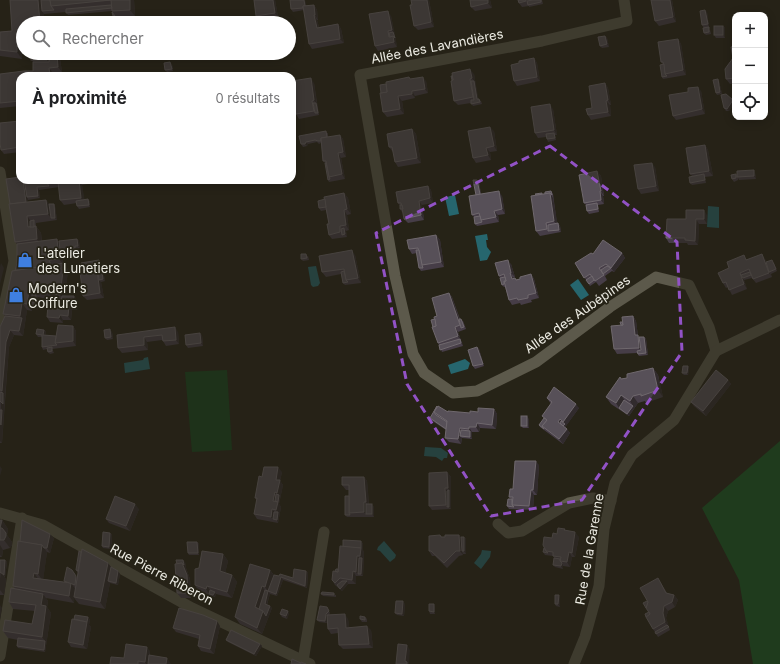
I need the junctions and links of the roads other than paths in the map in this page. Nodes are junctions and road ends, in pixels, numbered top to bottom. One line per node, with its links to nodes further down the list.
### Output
1 (624, 0): 3 (street, Allée des Lavandières)
2 (0, 172): 5 (street)
3 (395, 276): 6 (street, Allée des Aubépines)
4 (780, 320): 6 (street)
5 (0, 324)
6 (716, 351): 7 (street, Rue de la Garenne)
7 (611, 501): 10 (street); 14 (street, Rue de la Garenne)
8 (0, 513): 9 (street, Rue Pierre Riberon)
9 (22, 518): 12 (street); 13 (street, Rue Pierre Riberon)
10 (498, 524)
11 (324, 532): 13 (street)
12 (0, 656)
13 (306, 662)
14 (574, 664)

